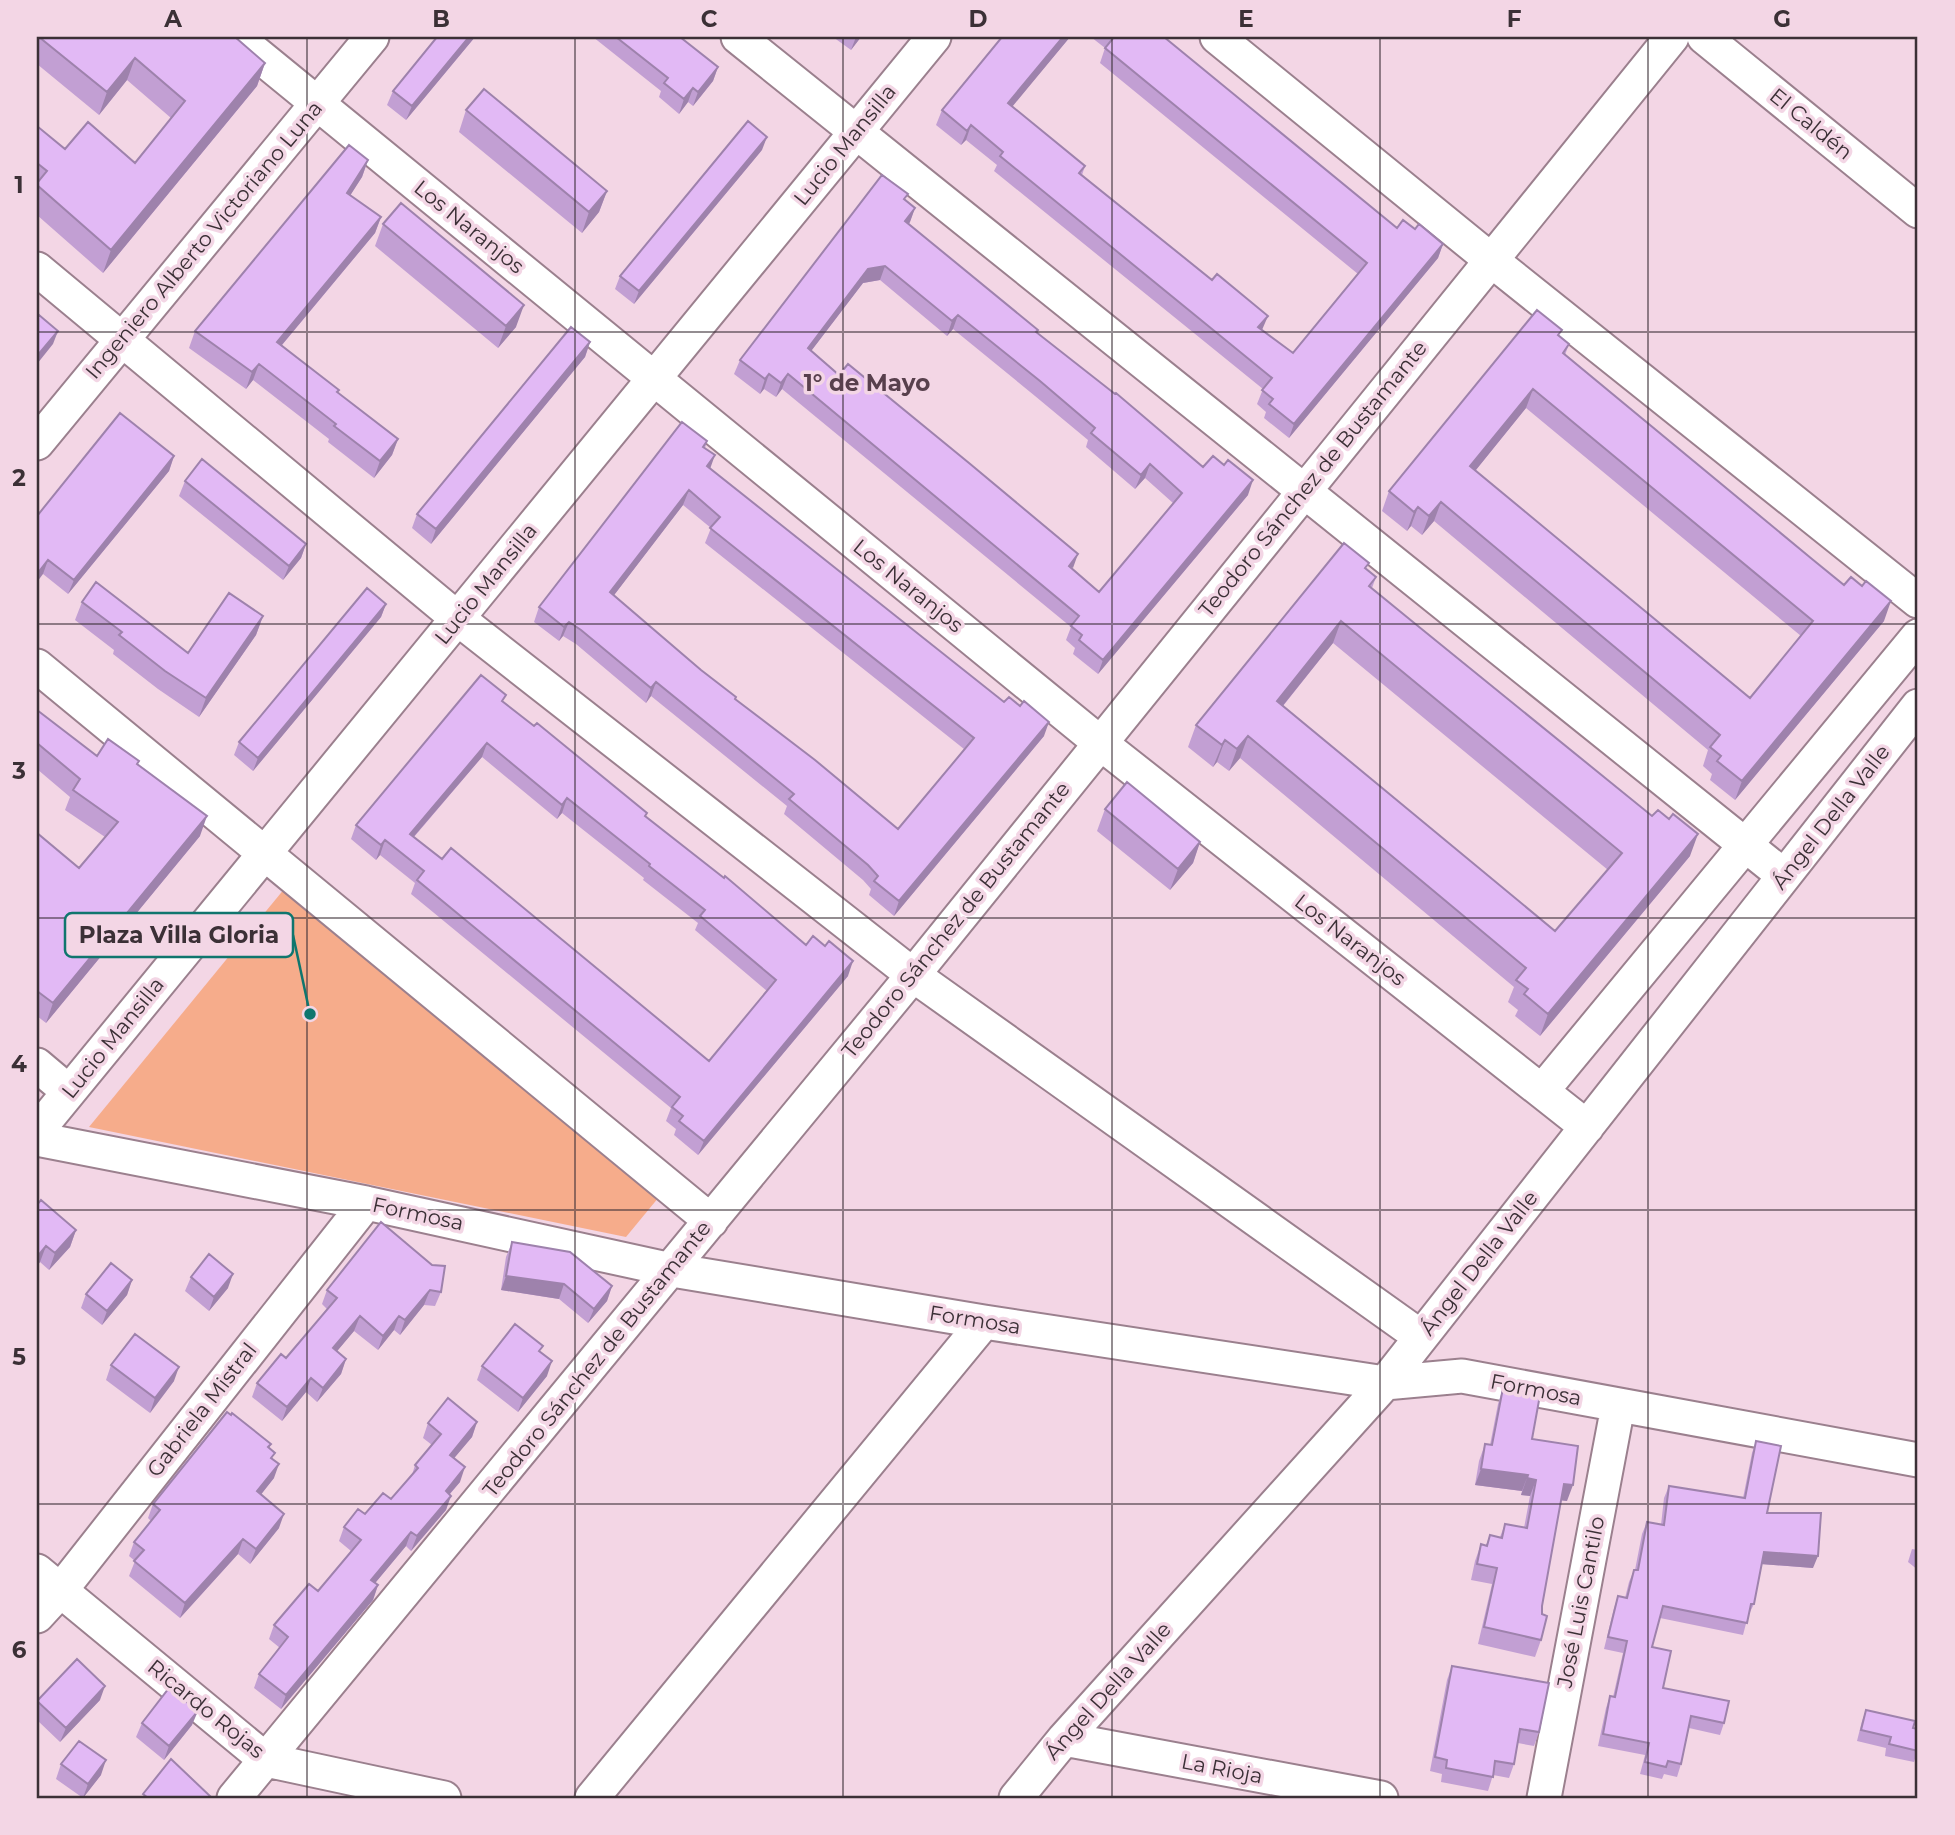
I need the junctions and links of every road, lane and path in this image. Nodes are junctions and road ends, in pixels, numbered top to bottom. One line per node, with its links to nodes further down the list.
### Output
1 (236, 37): 8 (street, Los Naranjos)
2 (372, 37): 8 (street, Ingeniero Alberto Victoriano Luna)
3 (738, 37): 9 (street)
4 (934, 37): 9 (street, Lucio Mansilla)
5 (1217, 37): 11 (street)
6 (1672, 37): 11 (street, Teodoro Sánchez de Bustamante)
7 (1704, 37): 10 (street, El Caldén)
8 (317, 103): 13 (street, Ingeniero Alberto Victoriano Luna); 14 (street, Los Naranjos)
9 (856, 132): 14 (street, Lucio Mansilla); 16 (street)
10 (1918, 211)
11 (1491, 260): 16 (street, Teodoro Sánchez de Bustamante); 17 (street)
12 (37, 270): 13 (street)
13 (122, 340): 15 (street, Ingeniero Alberto Victoriano Luna); 18 (street)
14 (654, 379): 18 (street, Lucio Mansilla); 22 (street, Los Naranjos)
15 (37, 443)
16 (1304, 490): 22 (street, Teodoro Sánchez de Bustamante); 23 (street)
17 (1918, 601)
18 (457, 618): 24 (street, Lucio Mansilla); 26 (street)
19 (1918, 636): 23 (street)
20 (37, 666): 24 (street)
21 (1918, 706): 25 (street, Ángel Della Valle)
22 (1099, 742): 26 (street, Teodoro Sánchez de Bustamante); 28 (street, Los Naranjos)
23 (1746, 845): 25 (street); 28 (street)
24 (264, 853): 29 (street, Lucio Mansilla); 34 (street)
25 (1784, 876): 30 (street, Ángel Della Valle)
26 (913, 975): 34 (street, Teodoro Sánchez de Bustamante); 37 (street)
27 (37, 1065): 29 (street)
28 (1542, 1091): 30 (street, Los Naranjos)
29 (69, 1092): 31 (street, Lucio Mansilla)
30 (1587, 1127): 37 (street, Ángel Della Valle)
31 (37, 1130)
32 (37, 1139): 33 (street, Formosa)
33 (366, 1203): 35 (street, Formosa); 41 (street, Gabriela Mistral)
34 (711, 1221): 35 (street, Teodoro Sánchez de Bustamante)
35 (672, 1270): 36 (street, Formosa); 44 (street, Teodoro Sánchez de Bustamante)
36 (984, 1322): 38 (street, Formosa); 47 (street)
37 (1421, 1337): 38 (street, Ángel Della Valle)
38 (1384, 1383): 39 (street, Formosa); 43 (street, Ángel Della Valle)
39 (1618, 1406): 40 (street, Formosa); 50 (street, José Luis Cantilo)
40 (1918, 1460)
41 (48, 1581): 42 (street, Gabriela Mistral); 44 (street, Ricardo Rojas)
42 (37, 1616)
43 (1064, 1739): 48 (street, Ángel Della Valle); 49 (street, La Rioja)
44 (266, 1760): 45 (street, Teodoro Sánchez de Bustamante); 46 (street, Ricardo Rojas)
45 (234, 1798)
46 (444, 1798)
47 (592, 1798)
48 (1016, 1798)
49 (1381, 1798)
50 (1544, 1798)

